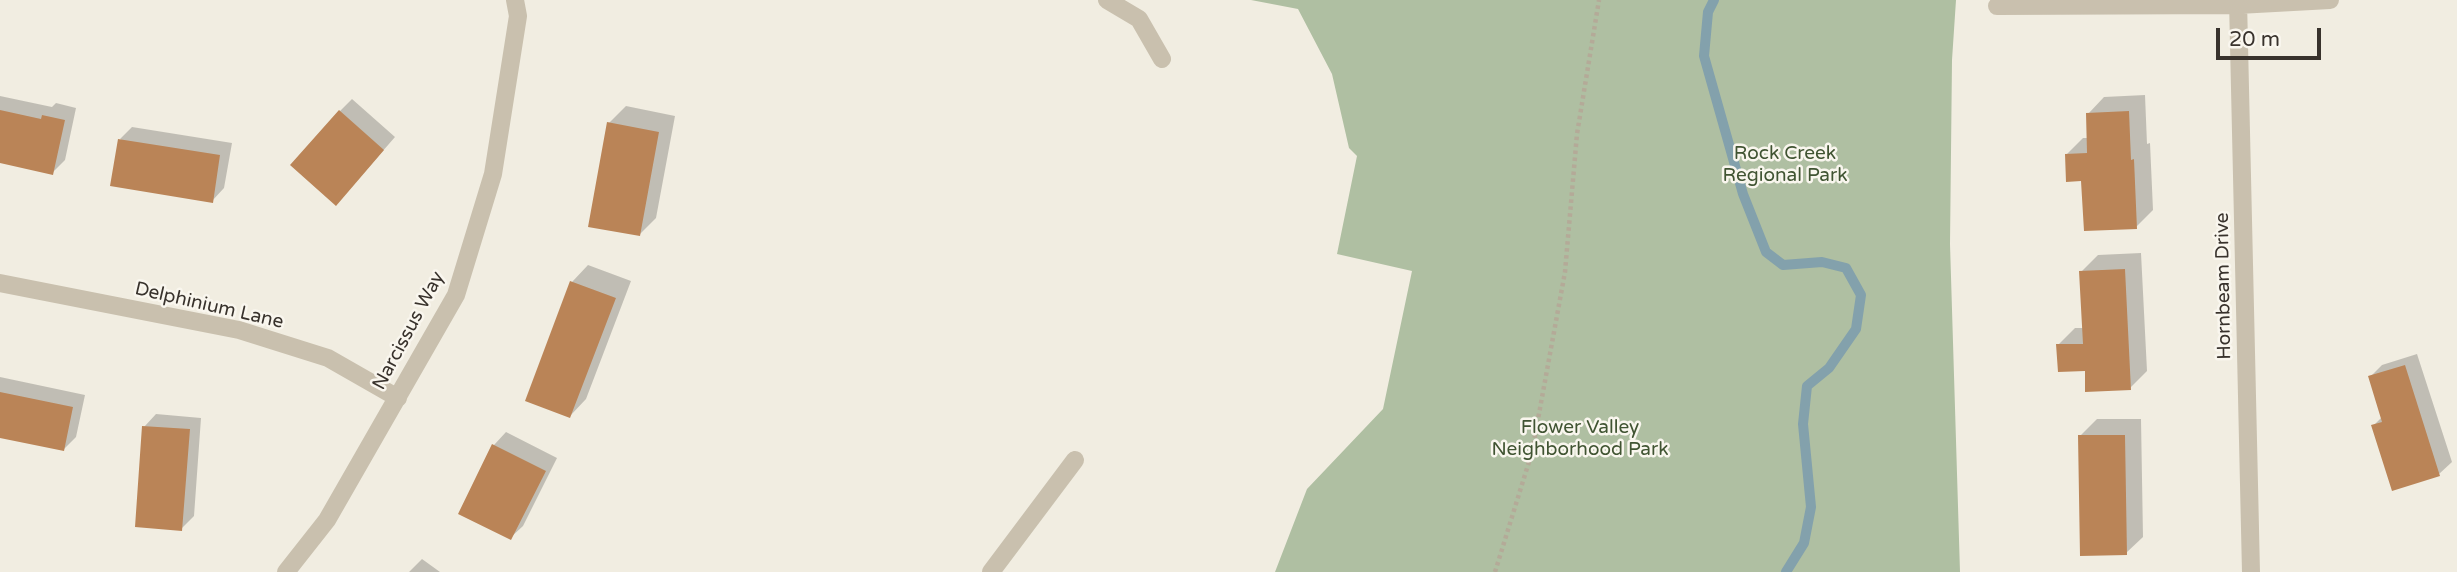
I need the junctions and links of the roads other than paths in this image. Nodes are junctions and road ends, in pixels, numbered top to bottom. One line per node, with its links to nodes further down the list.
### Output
1 (515, 0): 8 (street, Narcissus Way)
2 (1107, 0): 6 (street)
3 (2330, 0): 4 (street)
4 (2238, 2): 5 (street); 12 (street, Hornbeam Drive)
5 (1997, 6)
6 (1162, 59)
7 (0, 283): 8 (street, Delphinium Lane)
8 (398, 398): 10 (street, Narcissus Way)
9 (1075, 460): 11 (street)
10 (286, 572)
11 (991, 572)
12 (2251, 572)

